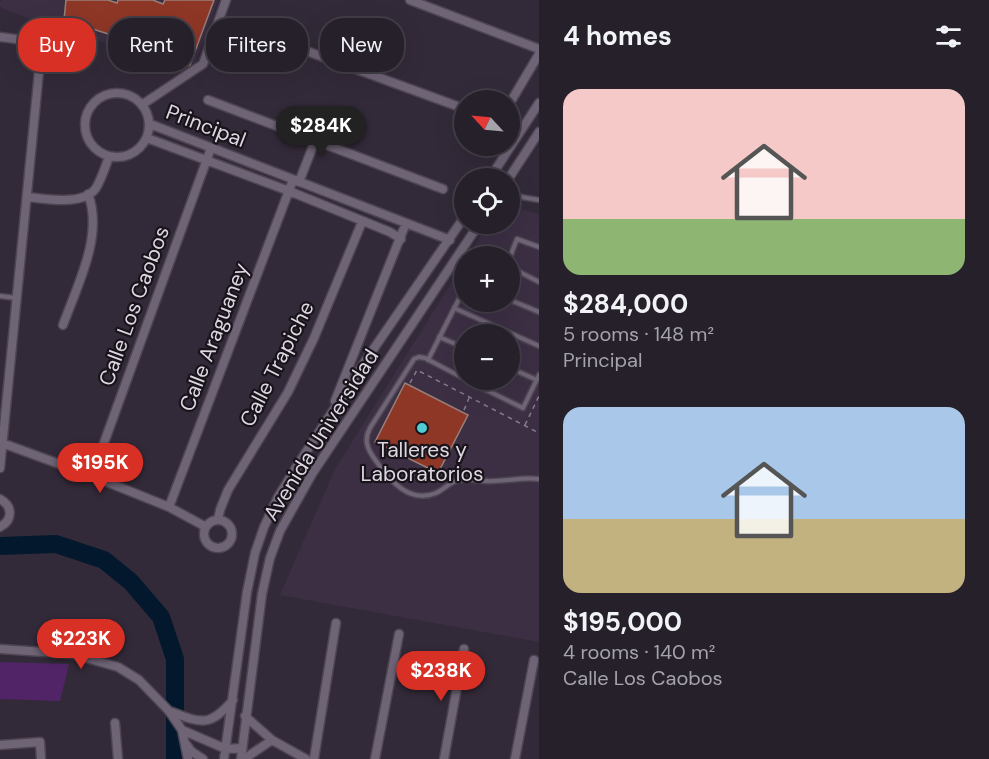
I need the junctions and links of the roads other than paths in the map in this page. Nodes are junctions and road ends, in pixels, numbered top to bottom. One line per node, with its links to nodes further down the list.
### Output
1 (226, 0): 3 (street)
2 (410, 0): 5 (street)
3 (219, 18)
4 (0, 37): 27 (street)
5 (539, 49)
6 (308, 52): 13 (street)
7 (539, 54): 9 (street)
8 (206, 56): 12 (street)
9 (518, 90)
10 (208, 100): 17 (street)
11 (539, 102): 21 (street)
12 (142, 104): 14 (street, Principal); 19 (street, Principal)
13 (454, 105)
14 (150, 124): 16 (street, Principal); 18 (street, Principal)
15 (539, 132): 22 (street)
16 (147, 138): 19 (street, Principal); 20 (street, Principal)
17 (315, 141): 23 (street, Calle Araguaney); 24 (street)
18 (211, 148): 20 (street, Calle Los Caobos); 23 (street, Principal)
19 (109, 157): 26 (street)
20 (207, 160): 25 (street, Principal); 59 (street, Calle Los Caobos)
21 (496, 168)
22 (516, 168)
23 (296, 181): 25 (street, Calle Araguaney); 31 (street, Principal)
24 (443, 189)
25 (289, 191): 30 (street, Principal); 62 (street, Calle Araguaney)
26 (88, 194): 27 (street); 46 (street)
27 (28, 197): 41 (street)
28 (520, 197): 29 (lane)
29 (539, 200)
30 (362, 222): 34 (street, Principal); 63 (street, Calle Trapiche)
31 (406, 224): 34 (street, Avenida Universidad); 35 (street, Principal)
32 (454, 234): 35 (street, Avenida Universidad)
33 (472, 234): 73 (street, Avenida Universidad)
34 (401, 239): 56 (street, Avenida Universidad)
35 (450, 240): 56 (street, Avenida Universidad)
36 (514, 246): 37 (lane)
37 (539, 247)
38 (520, 272): 39 (lane)
39 (539, 282)
40 (0, 296): 41 (lane)
41 (17, 298): 55 (street)
42 (520, 304): 45 (lane)
43 (454, 308): 47 (lane)
44 (463, 312): 49 (lane)
45 (539, 312)
46 (63, 325)
47 (440, 337): 48 (lane); 50 (lane)
48 (454, 343)
49 (539, 346)
50 (428, 360): 52 (lane); 60 (lane)
51 (520, 371): 53 (lane)
52 (454, 373)
53 (538, 377): 54 (lane)
54 (488, 390)
55 (3, 407): 57 (street)
56 (326, 421): 71 (street, Avenida Universidad)
57 (1, 443): 58 (street); 59 (street)
58 (0, 468)
59 (92, 476): 62 (street)
60 (539, 479)
61 (0, 499): 64 (street)
62 (169, 507): 65 (street)
63 (218, 520): 65 (street); 65 (street)
64 (0, 527)
65 (206, 527)
66 (336, 623): 89 (street)
67 (399, 634): 90 (street)
68 (0, 649): 72 (street)
69 (464, 649): 91 (street)
70 (534, 660): 92 (street)
71 (233, 700): 72 (street); 80 (street, Avenida Universidad)
72 (169, 711): 75 (street)
73 (245, 716): 76 (street); 79 (street, Avenida Universidad)
74 (115, 723): 83 (street)
75 (182, 730): 77 (street); 80 (street)
76 (272, 741): 81 (street); 87 (street)
77 (184, 742): 84 (street); 85 (street)
78 (0, 745): 82 (street)
79 (242, 748): 80 (street); 87 (street, Avenida Universidad)
80 (226, 749): 86 (street, Avenida Universidad)
81 (288, 754): 88 (street)
82 (41, 759)
83 (118, 759)
84 (188, 759)
85 (203, 759)
86 (224, 759)
87 (242, 759)
88 (306, 759)
89 (314, 759)
90 (375, 759)
91 (444, 759)
92 (515, 759)

